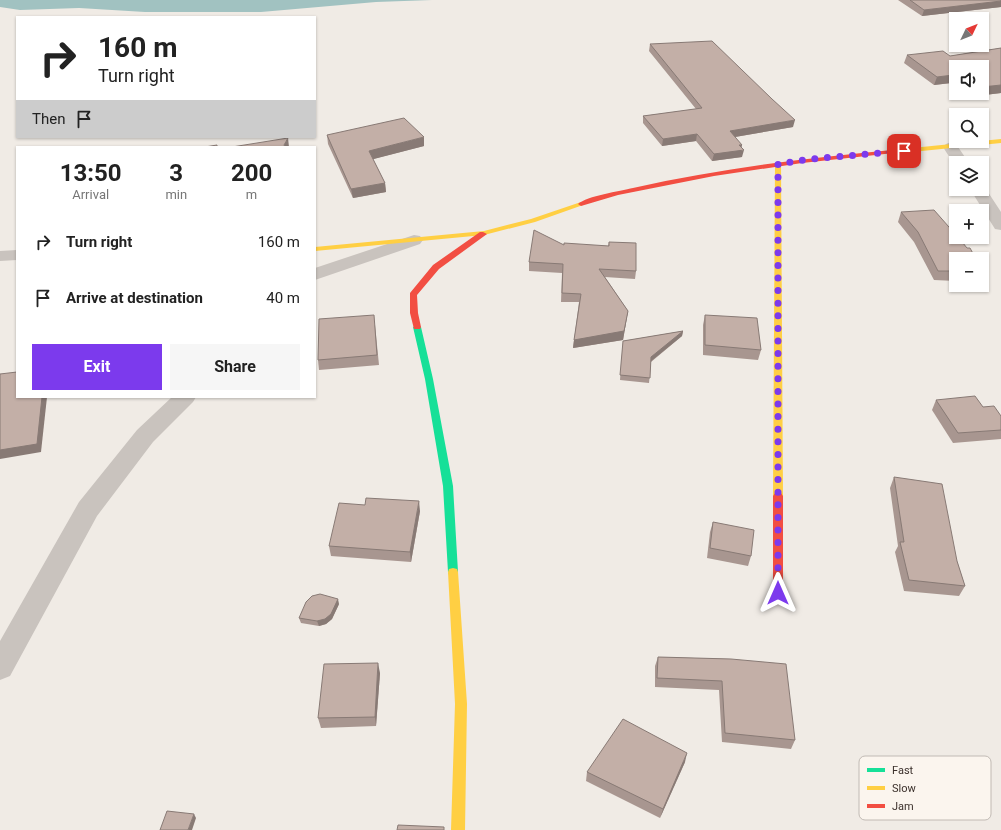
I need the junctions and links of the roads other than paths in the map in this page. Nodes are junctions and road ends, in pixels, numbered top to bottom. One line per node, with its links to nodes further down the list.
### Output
1 (1001, 141): 2 (street)
2 (989, 142)
3 (949, 147): 4 (street)
4 (778, 164): 7 (street); 14 (street)
5 (982, 196): 6 (street)
6 (1001, 225)
7 (484, 233): 8 (street); 16 (street)
8 (414, 240): 9 (street); 12 (street)
9 (316, 249)
10 (16, 255): 11 (street)
11 (0, 256)
12 (316, 274)
13 (184, 398): 15 (street)
14 (778, 593)
15 (0, 667)
16 (458, 830)

